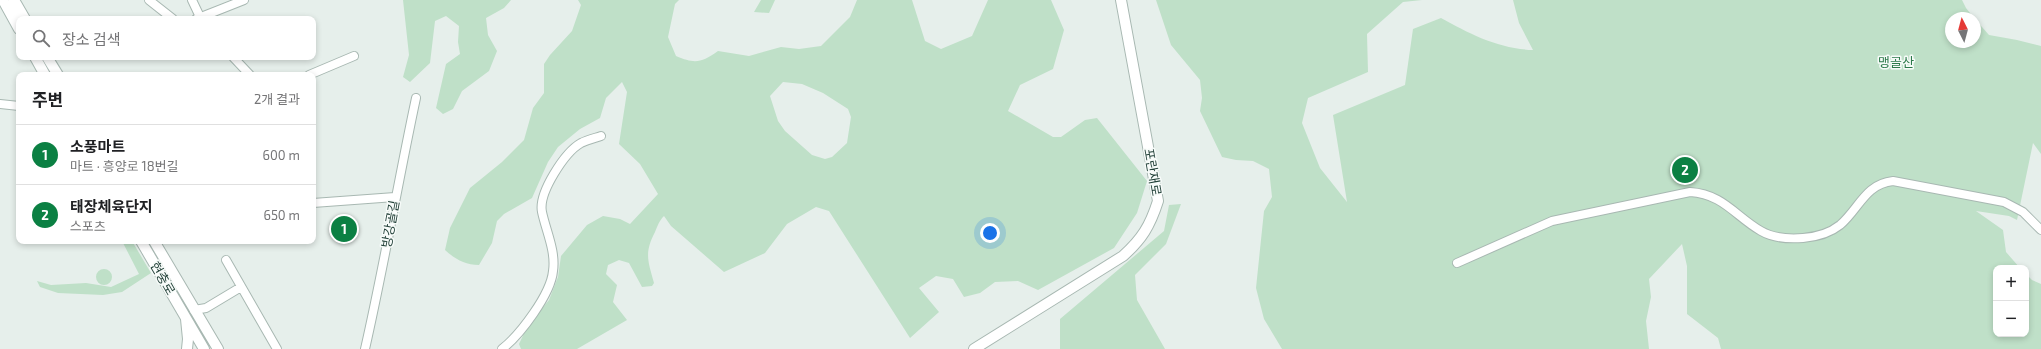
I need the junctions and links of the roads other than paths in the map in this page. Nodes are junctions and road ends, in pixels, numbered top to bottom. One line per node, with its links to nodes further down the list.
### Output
1 (149, 0): 7 (street)
2 (192, 0): 8 (street)
3 (244, 0): 9 (street)
4 (1121, 0): 39 (street, 포란재로)
5 (6, 1): 6 (street); 10 (street)
6 (22, 16)
7 (169, 16)
8 (198, 16)
9 (206, 16)
10 (16, 23)
11 (354, 56): 18 (street)
12 (37, 60): 15 (street)
13 (49, 60): 16 (street)
14 (236, 60): 17 (street)
15 (43, 72)
16 (56, 72)
17 (247, 72)
18 (316, 72)
19 (416, 98): 23 (street, 방강골길)
20 (0, 104): 21 (street)
21 (16, 106)
22 (601, 136): 38 (street)
23 (394, 197): 24 (street); 37 (street, 방강골길)
24 (316, 203)
25 (2041, 230): 29 (street)
26 (144, 244): 31 (street, 현충로)
27 (156, 244): 31 (street, 현충로)
28 (226, 260): 30 (street)
29 (1457, 263)
30 (242, 287): 31 (street); 36 (street)
31 (192, 317): 32 (street); 34 (street, 현충로); 35 (street, 현충로)
32 (189, 341): 33 (street)
33 (192, 349)
34 (204, 349)
35 (218, 349)
36 (277, 349)
37 (365, 349)
38 (502, 349)
39 (974, 349)

